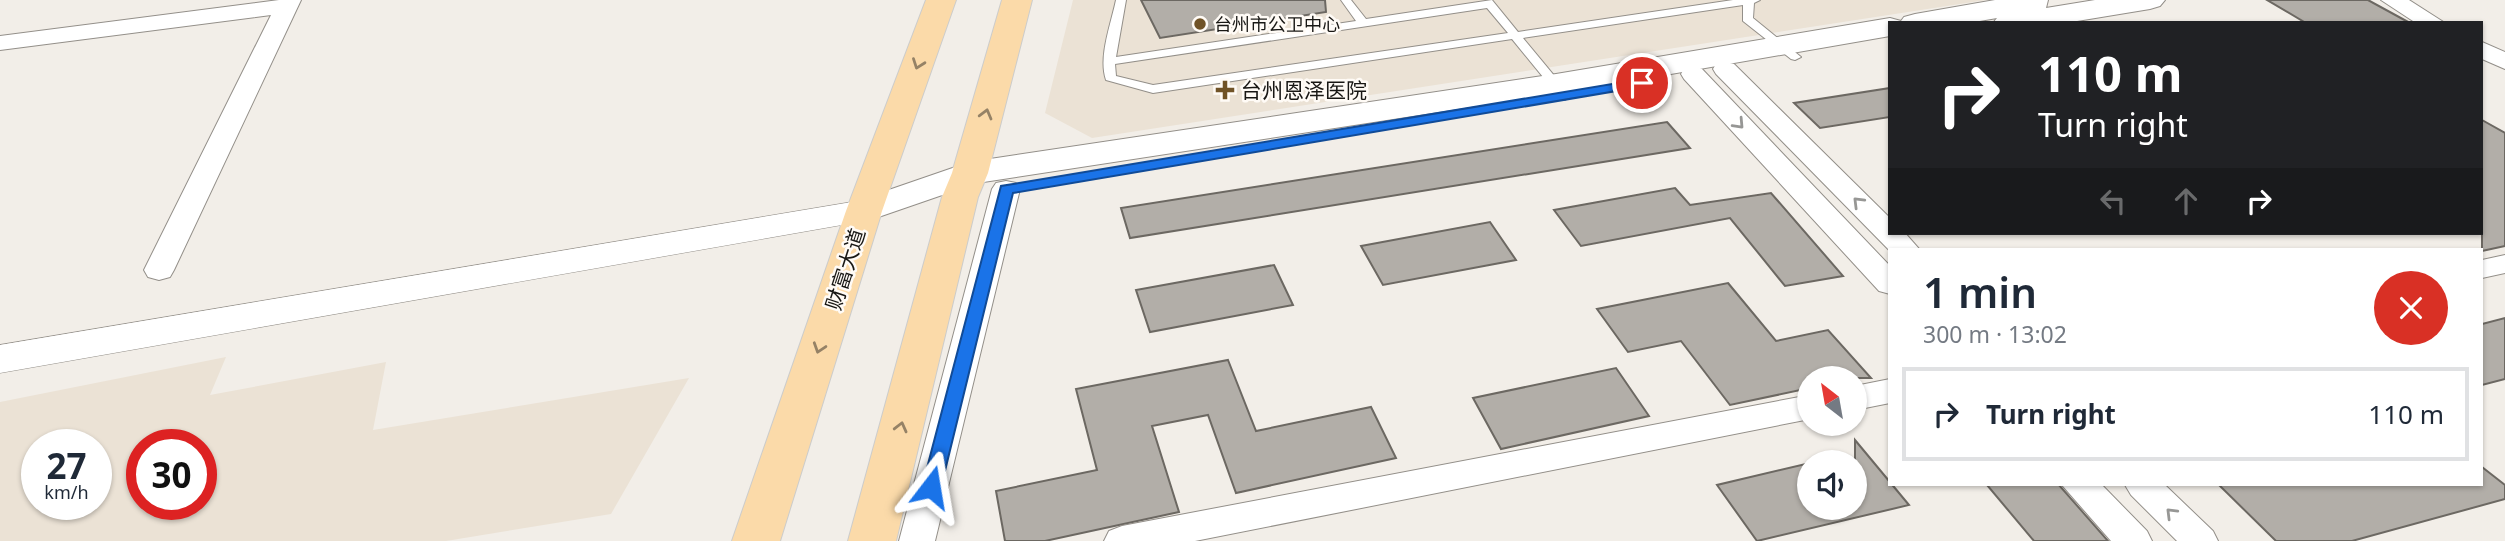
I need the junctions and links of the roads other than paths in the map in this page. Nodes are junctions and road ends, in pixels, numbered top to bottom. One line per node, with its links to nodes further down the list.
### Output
1 (941, 0): 28 (main road, 财富大道, one-way to 28)
2 (1017, 0): 26 (main road, one-way to 2)
3 (1121, 0): 22 (lane)
4 (1346, 0): 15 (lane)
5 (1751, 0): 17 (lane); 21 (lane)
6 (2047, 0): 12 (main road)
7 (2150, 0): 13 (main road)
8 (2392, 0): 14 (street)
9 (1488, 2): 11 (lane); 17 (lane)
10 (290, 3): 19 (street); 34 (street)
11 (1453, 5): 15 (lane)
12 (1926, 21)
13 (2020, 21)
14 (2429, 21)
15 (1363, 23): 22 (lane)
16 (1888, 27): 21 (main road)
17 (1516, 36): 22 (lane); 25 (lane)
18 (1888, 42): 21 (main road)
19 (0, 43)
20 (2483, 50): 23 (street)
21 (1788, 51): 24 (main road); 25 (main road)
22 (1109, 61)
23 (2505, 62)
24 (1709, 72): 25 (main road); 29 (street, one-way to 24); 35 (street, one-way to 35)
25 (1560, 90): 26 (main road); 27 (main road)
26 (965, 185): 27 (main road); 28 (main road); 43 (main road, one-way to 26)
27 (1006, 190): 44 (street)
28 (864, 212): 36 (street); 42 (main road, 财富大道, one-way to 42)
29 (1888, 234)
30 (1889, 235): 31 (street, one-way to 30)
31 (1904, 248)
32 (2505, 264): 33 (street)
33 (2483, 269)
34 (159, 270)
35 (1888, 282)
36 (0, 359)
37 (1888, 391): 38 (street)
38 (1867, 396)
39 (1797, 410): 45 (street)
40 (2081, 486): 46 (street)
41 (2144, 486): 47 (street, one-way to 41)
42 (756, 541)
43 (872, 541)
44 (917, 541)
45 (1122, 541)
46 (2134, 541)
47 (2200, 541)

